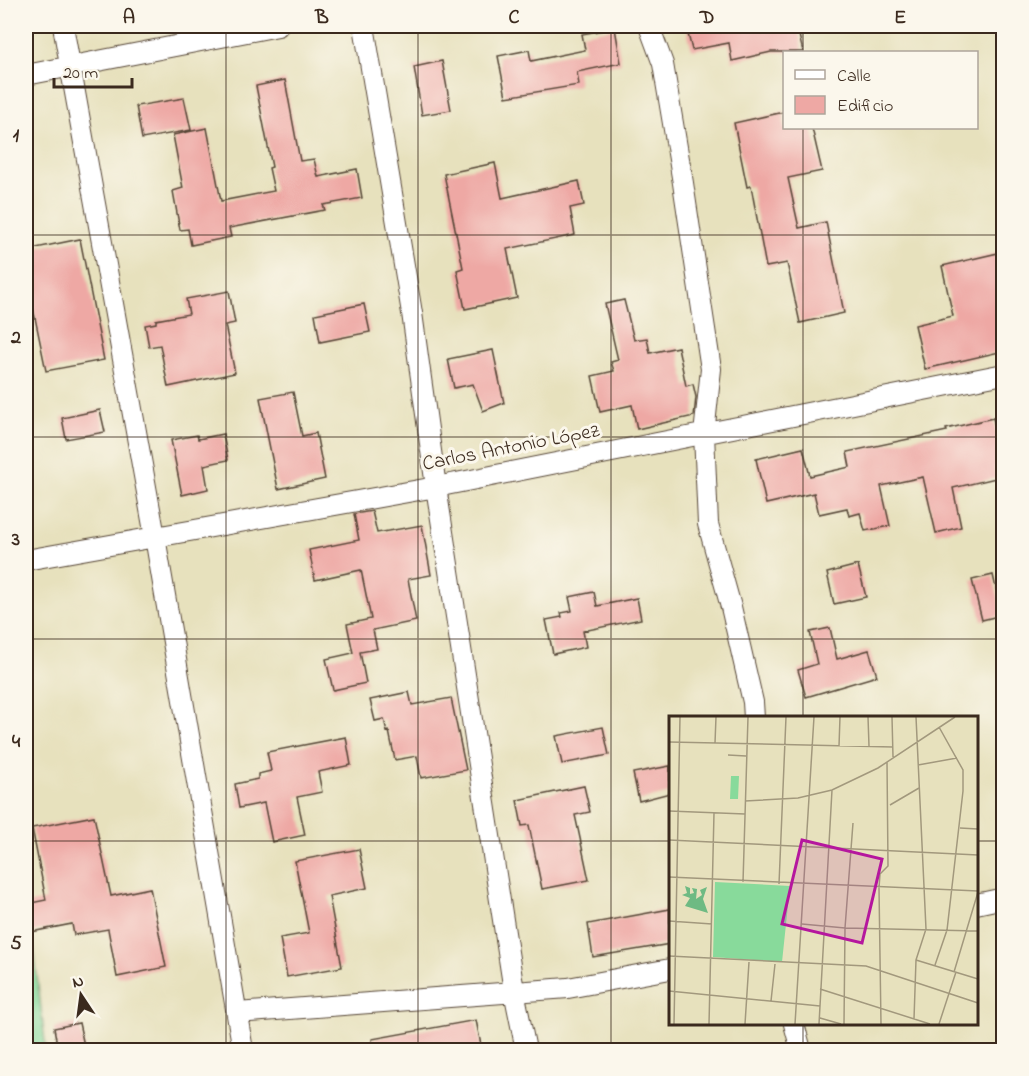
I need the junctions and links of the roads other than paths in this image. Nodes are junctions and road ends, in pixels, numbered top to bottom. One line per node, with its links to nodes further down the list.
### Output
1 (63, 26): 5 (street)
2 (278, 26): 5 (street)
3 (364, 26): 9 (street)
4 (649, 26): 8 (street)
5 (69, 68): 6 (street); 10 (street)
6 (26, 75)
7 (1004, 374): 8 (street, Carlos Antonio López)
8 (704, 434): 9 (street, Carlos Antonio López); 12 (street)
9 (436, 488): 10 (street, Carlos Antonio López); 16 (street)
10 (155, 537): 11 (street, Carlos Antonio López); 17 (street)
11 (26, 560)
12 (754, 716)
13 (1004, 898): 14 (street)
14 (978, 904)
15 (669, 969): 16 (street)
16 (514, 991): 17 (street); 20 (street)
17 (237, 1013): 19 (street)
18 (795, 1025): 21 (street)
19 (243, 1050)
20 (526, 1050)
21 (801, 1050)

